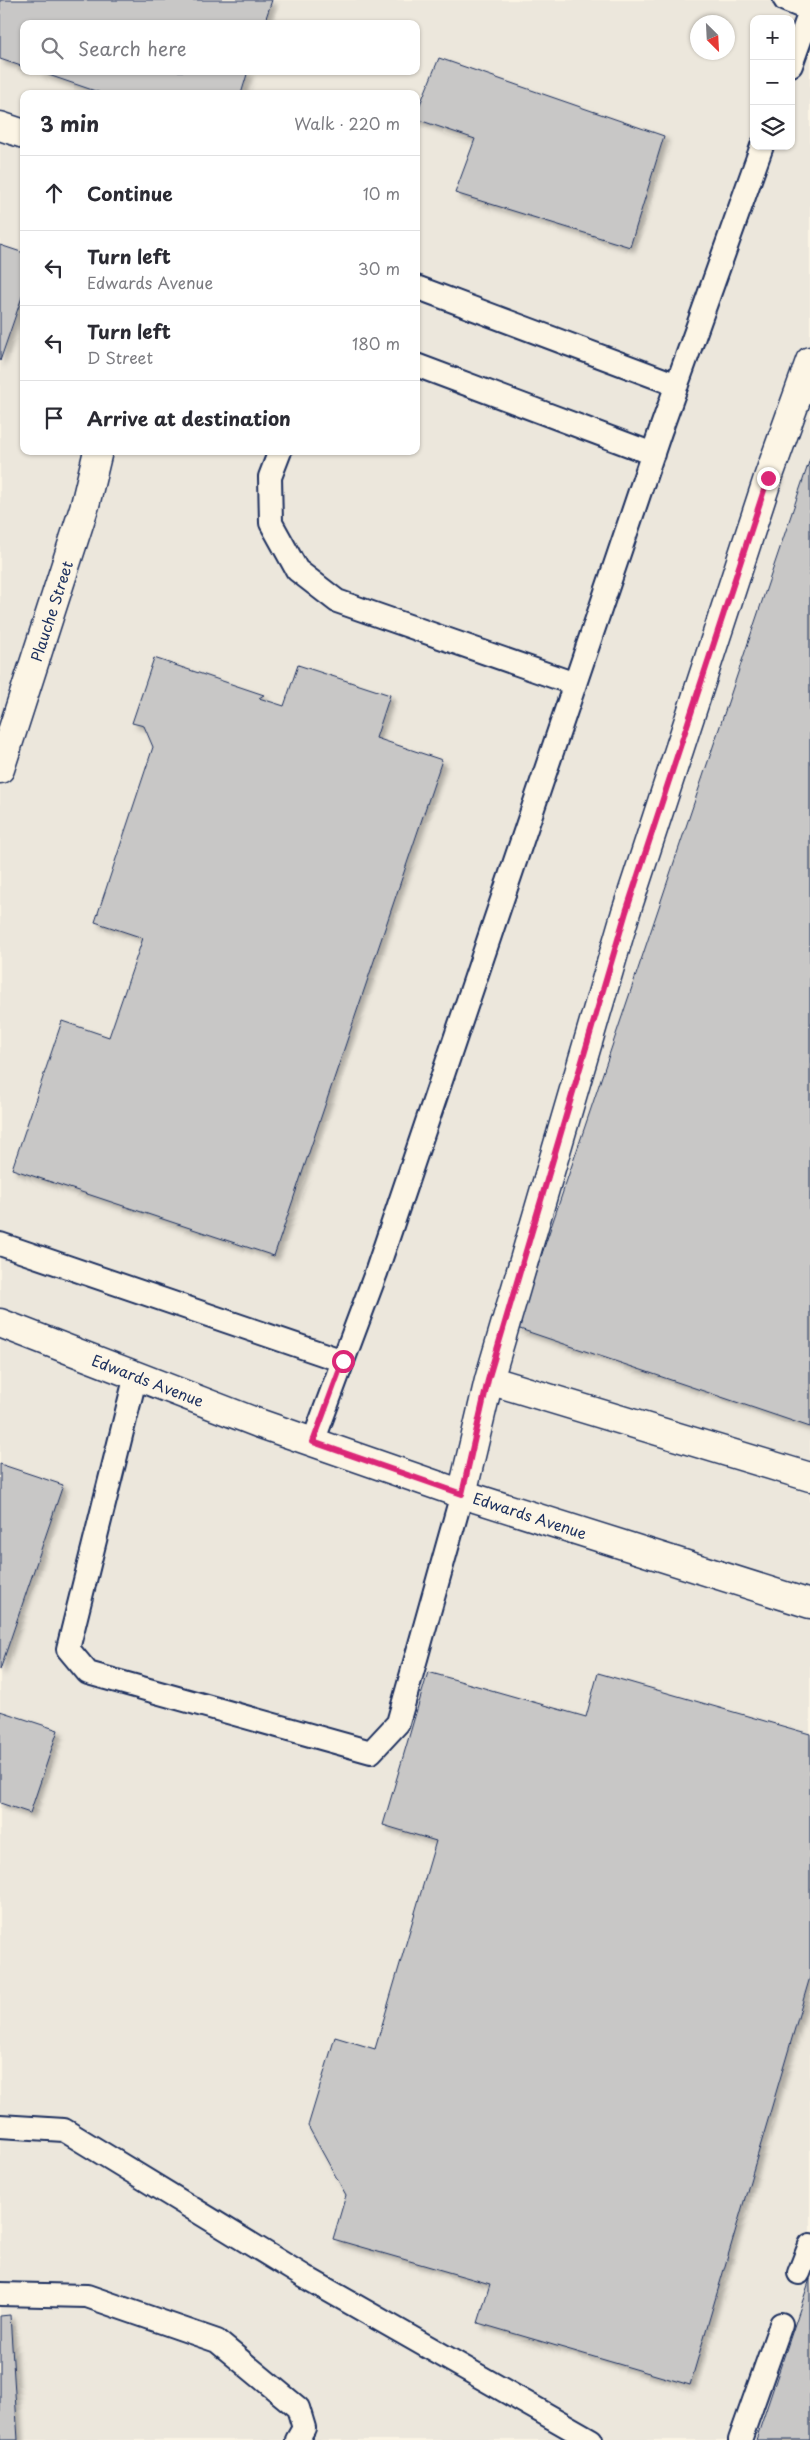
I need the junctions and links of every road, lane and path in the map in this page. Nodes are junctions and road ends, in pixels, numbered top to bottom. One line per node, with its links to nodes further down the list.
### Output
1 (784, 0): 2 (lane)
2 (810, 11): 3 (lane)
3 (793, 60)
4 (0, 126): 5 (street)
5 (20, 133)
6 (761, 150): 10 (lane)
7 (420, 289): 10 (lane)
8 (810, 361): 20 (street)
9 (420, 367): 11 (lane)
10 (677, 386): 11 (lane)
11 (653, 454): 14 (lane)
12 (97, 455): 15 (street, Plauche Street)
13 (278, 455): 14 (lane)
14 (575, 684): 18 (lane)
15 (0, 769)
16 (0, 1244): 18 (lane)
17 (0, 1323): 19 (street, Edwards Avenue)
18 (343, 1361): 21 (lane)
19 (136, 1376): 21 (street, Edwards Avenue); 23 (lane)
20 (488, 1380): 22 (street); 23 (street)
21 (313, 1442): 23 (street, Edwards Avenue)
22 (810, 1477)
23 (462, 1494): 24 (street, Edwards Avenue)
24 (810, 1604)
25 (0, 2126): 31 (lane)
26 (810, 2245): 27 (lane)
27 (799, 2273)
28 (0, 2294): 30 (lane)
29 (781, 2324): 32 (lane)
30 (297, 2440)
31 (591, 2440)
32 (740, 2440)

